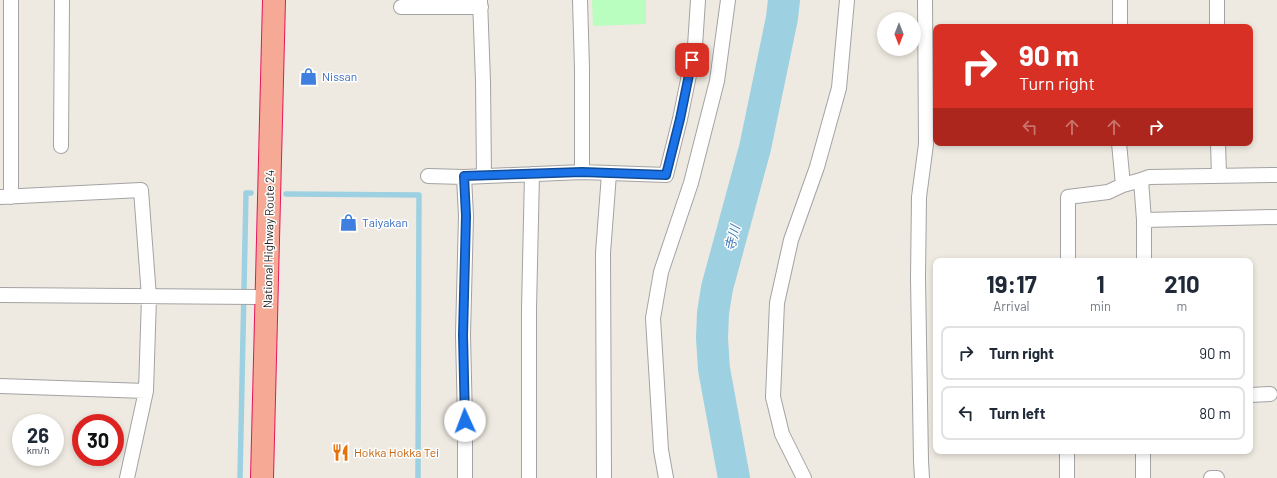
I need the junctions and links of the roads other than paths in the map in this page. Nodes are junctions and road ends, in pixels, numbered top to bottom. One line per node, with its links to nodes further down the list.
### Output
1 (12, 0): 28 (street)
2 (62, 0): 15 (street)
3 (274, 0): 35 (highway, National Highway Route 24)
4 (580, 0): 18 (street)
5 (698, 0): 20 (street)
6 (728, 0): 48 (street)
7 (847, 0): 49 (street)
8 (925, 0): 50 (street)
9 (1120, 0): 13 (street)
10 (1217, 0): 14 (street)
11 (480, 3): 12 (street); 25 (street)
12 (401, 6)
13 (1120, 24)
14 (1217, 24)
15 (61, 146)
16 (1119, 146): 27 (street)
17 (1218, 146): 22 (street)
18 (582, 172): 19 (street); 20 (street)
19 (532, 174): 25 (street); 46 (street)
20 (609, 174): 47 (street)
21 (1277, 174): 22 (street)
22 (1219, 175): 26 (street)
23 (428, 176): 24 (street)
24 (464, 176): 25 (street); 45 (street)
25 (484, 176)
26 (1141, 180): 27 (street); 30 (street)
27 (1123, 185): 31 (street)
28 (5, 197): 34 (street)
29 (1277, 217): 30 (street)
30 (1144, 220): 32 (street)
31 (1068, 258)
32 (1144, 258)
33 (0, 295): 34 (street)
34 (148, 297): 35 (street); 37 (street)
35 (266, 297): 43 (highway, National Highway Route 24)
36 (0, 386): 37 (street)
37 (146, 392): 42 (street)
38 (1270, 394): 39 (street)
39 (1253, 395)
40 (1067, 454): 51 (street)
41 (1143, 454): 52 (street)
42 (127, 478)
43 (262, 478): 44 (street)
44 (277, 478)
45 (464, 478)
46 (529, 478)
47 (604, 478)
48 (666, 478)
49 (804, 478)
50 (922, 478)
51 (1067, 478)
52 (1142, 478)
53 (1211, 478): 54 (street)
54 (1217, 478)

